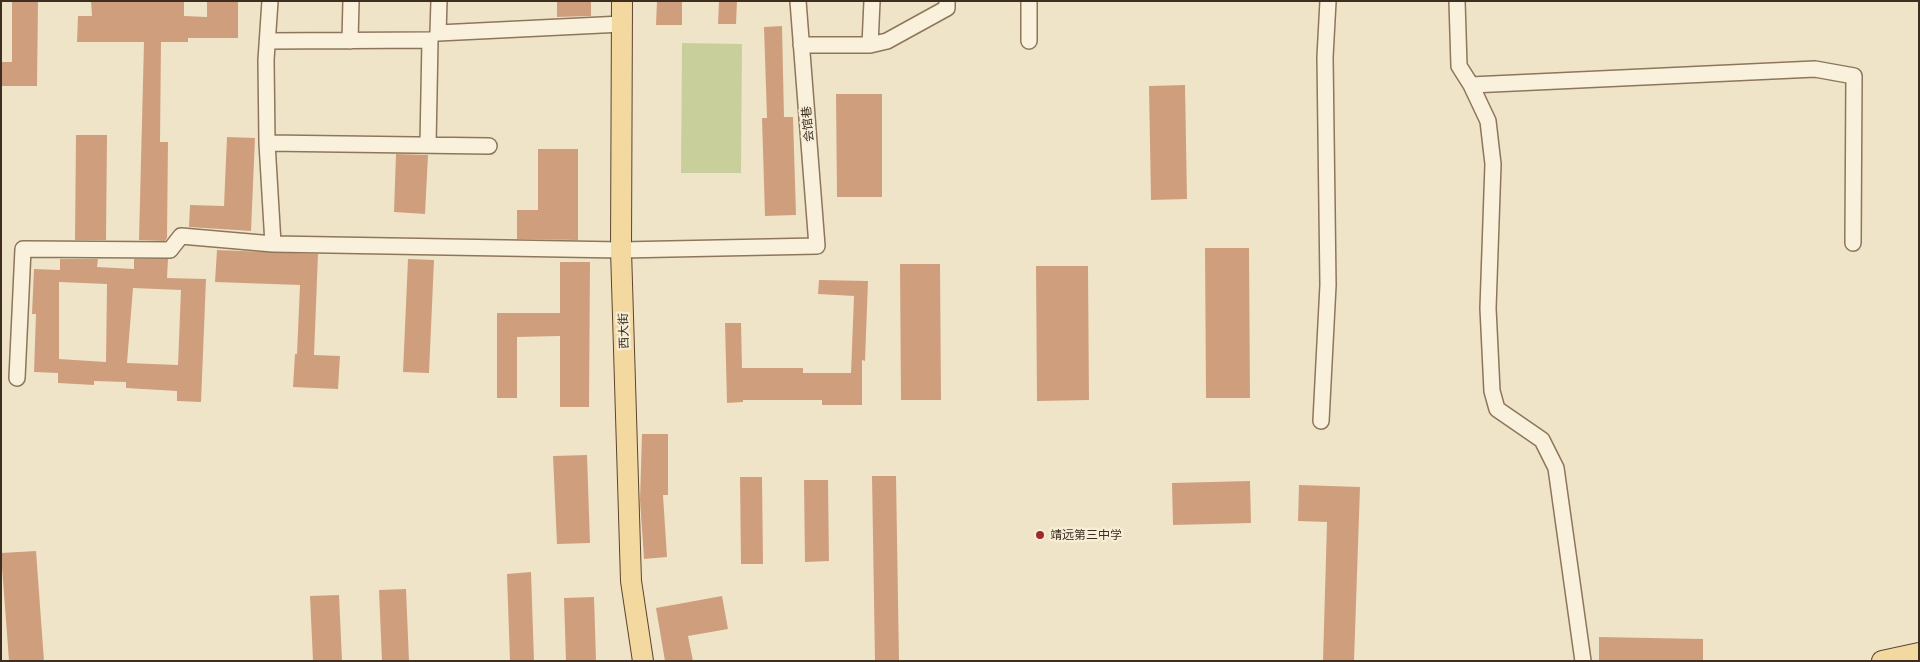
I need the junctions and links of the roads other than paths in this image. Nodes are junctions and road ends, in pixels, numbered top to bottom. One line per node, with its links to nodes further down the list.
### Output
1 (270, 1): 12 (street)
2 (352, 1): 13 (street)
3 (438, 1): 11 (street)
4 (622, 1): 11 (main road, 西大街)
5 (798, 1): 16 (street, 会馆巷)
6 (872, 1): 15 (street)
7 (947, 1): 15 (street)
8 (1029, 1): 14 (street)
9 (1328, 1): 25 (street)
10 (1457, 1): 17 (street)
11 (622, 24): 23 (main road, 西大街)
12 (268, 41): 13 (street); 18 (street)
13 (350, 41): 19 (street)
14 (1029, 42)
15 (870, 44): 16 (street)
16 (801, 45): 23 (street, 会馆巷)
17 (1471, 84): 21 (street); 28 (street)
18 (267, 143): 19 (street); 22 (street)
19 (428, 145): 20 (street)
20 (489, 146)
21 (1853, 243)
22 (273, 244): 23 (street); 24 (street)
23 (621, 250): 27 (main road, 西大街)
24 (17, 378)
25 (1321, 421)
26 (1919, 653): 29 (main road)
27 (643, 661)
28 (1583, 661)
29 (1882, 661)

